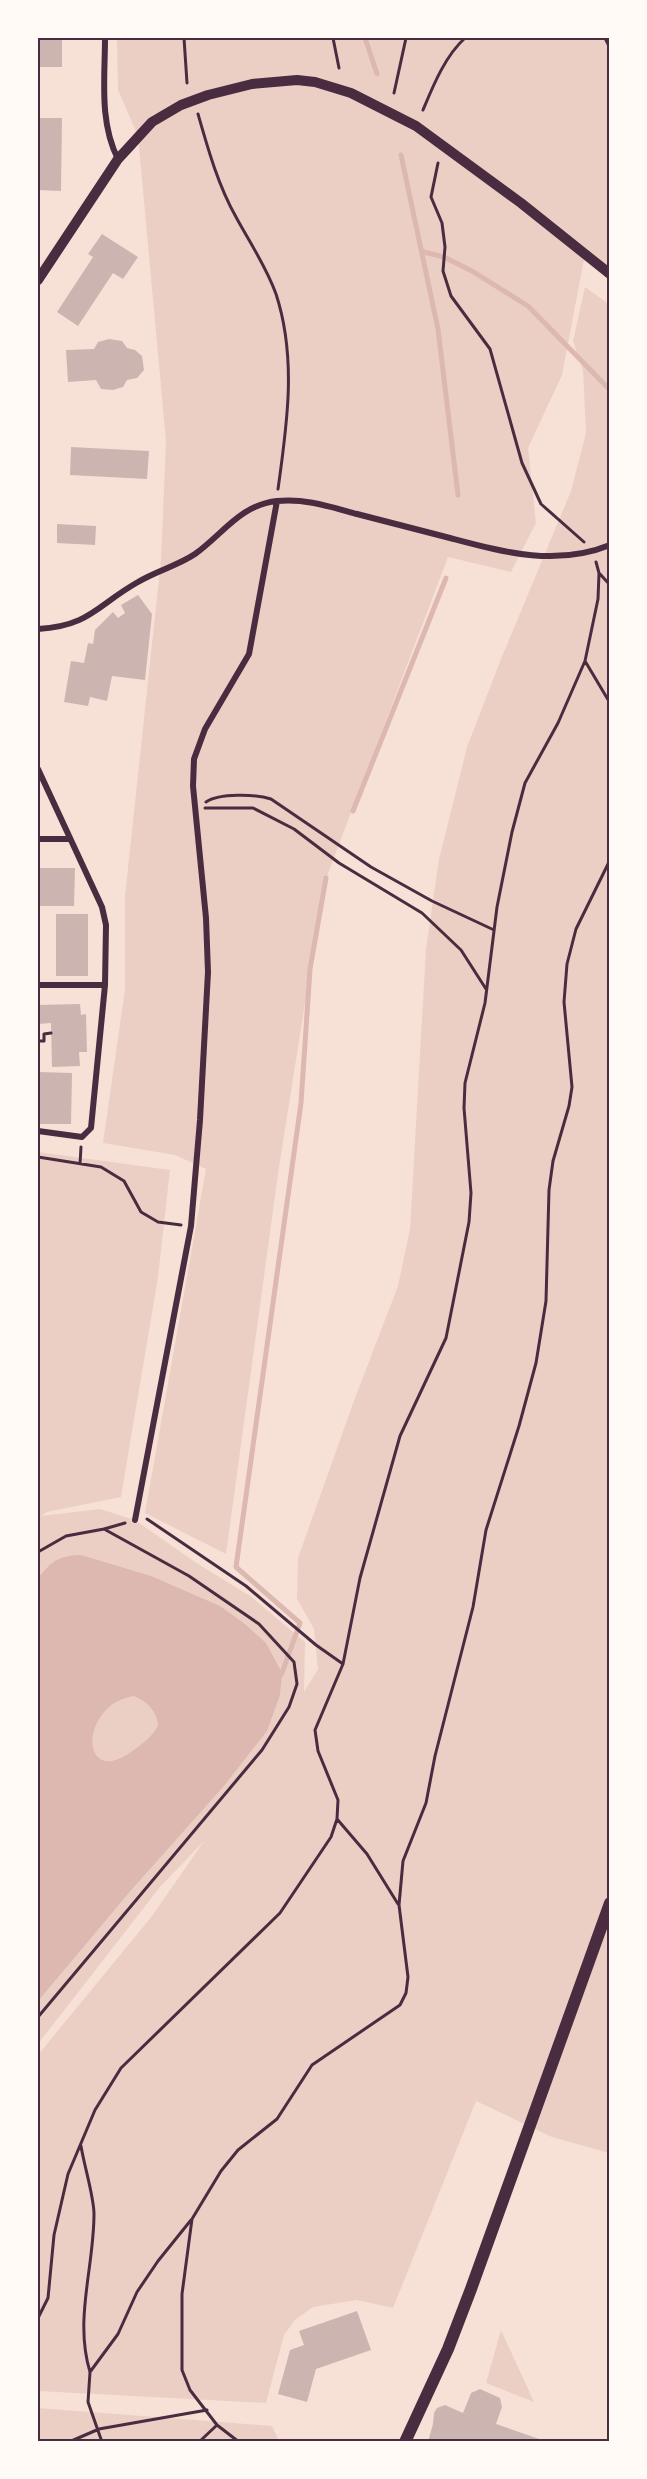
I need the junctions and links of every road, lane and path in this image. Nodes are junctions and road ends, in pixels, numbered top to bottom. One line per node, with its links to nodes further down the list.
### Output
1 (105, 38): 13 (street)
2 (184, 38): 9 (path)
3 (333, 38): 8 (path)
4 (406, 38): 10 (path)
5 (465, 38): 11 (path)
6 (605, 38): 7 (path)
7 (609, 48)
8 (339, 68)
9 (187, 83)
10 (394, 93)
11 (423, 110)
12 (198, 114): 17 (path)
13 (118, 159): 15 (street); 16 (street)
14 (438, 163): 19 (path)
15 (609, 274)
16 (38, 280)
17 (276, 501): 19 (street); 22 (street); 26 (street)
18 (609, 544): 19 (street)
19 (594, 551): 20 (path)
20 (598, 573): 21 (path); 23 (path)
21 (609, 585)
22 (38, 629)
23 (585, 660): 24 (path); 30 (path)
24 (609, 703)
25 (38, 769): 27 (street)
26 (195, 810): 30 (path); 33 (path); 38 (street)
27 (69, 838): 28 (street); 32 (street)
28 (38, 839)
29 (609, 860): 46 (path)
30 (494, 930): 33 (path)
31 (38, 985): 32 (street)
32 (105, 985): 36 (street)
33 (487, 990): 43 (path)
34 (51, 1033): 35 (path)
35 (38, 1041)
36 (38, 1131)
37 (38, 1157): 38 (path)
38 (191, 1226): 39 (street)
39 (136, 1511): 40 (street); 43 (path)
40 (135, 1520): 41 (path)
41 (104, 1529): 42 (path); 47 (path)
42 (38, 1552)
43 (343, 1664): 44 (path)
44 (337, 1819): 46 (path); 48 (path)
45 (609, 1903): 59 (main road)
46 (399, 1905): 49 (path)
47 (38, 2017)
48 (81, 2144): 50 (path); 51 (path)
49 (192, 2219): 51 (path); 52 (path)
50 (38, 2318)
51 (90, 2372): 54 (path)
52 (207, 2410): 53 (path); 54 (path)
53 (217, 2425): 57 (path); 58 (path)
54 (99, 2428): 55 (path); 56 (path)
55 (69, 2442)
56 (102, 2442)
57 (200, 2442)
58 (239, 2442)
59 (405, 2442)

